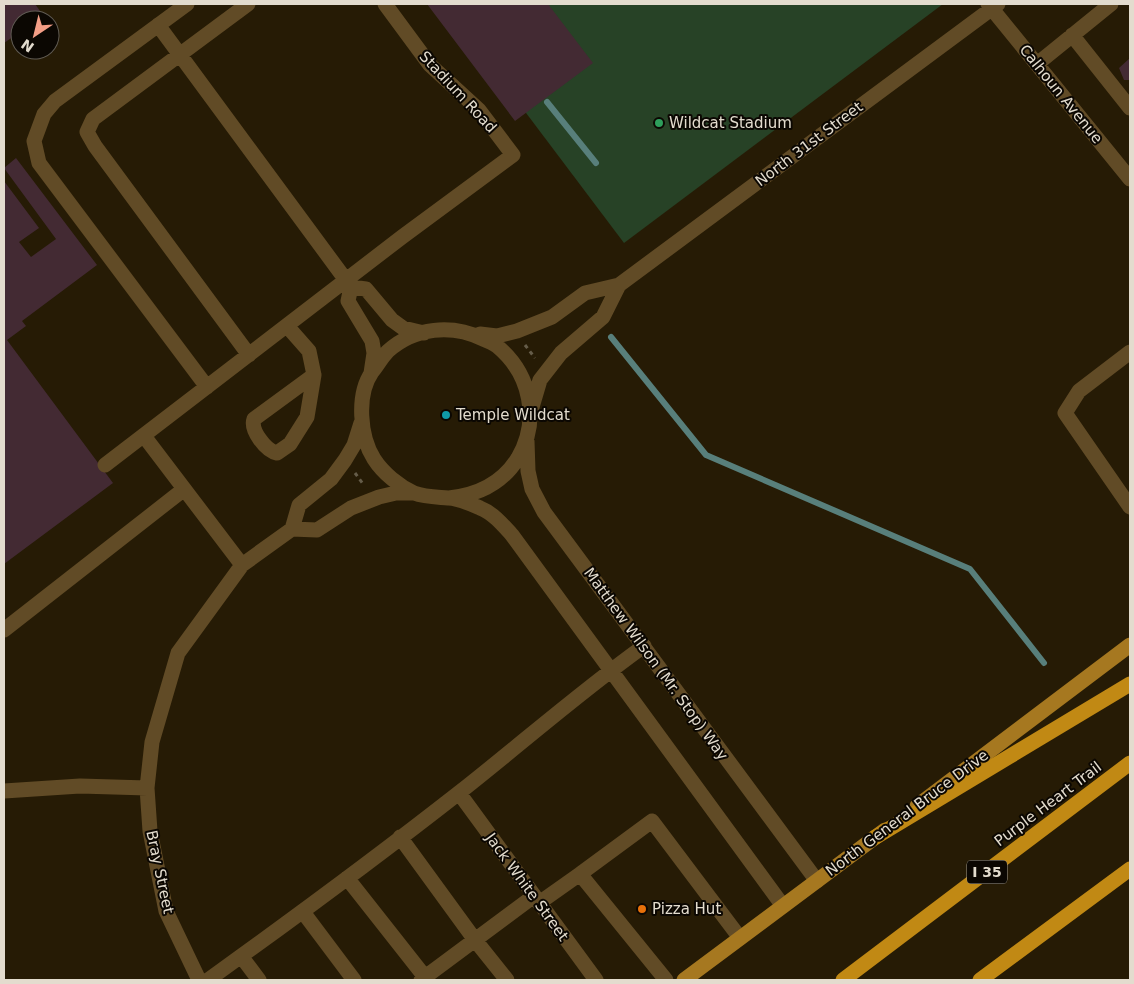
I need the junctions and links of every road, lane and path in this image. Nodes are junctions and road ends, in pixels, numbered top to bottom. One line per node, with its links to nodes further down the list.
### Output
1 (187, 4): 6 (street)
2 (248, 4): 8 (street)
3 (385, 4): 12 (street, Stadium Road)
4 (1111, 4): 7 (street)
5 (992, 5): 9 (street, Calhoun Avenue); 13 (street, North 31st Street)
6 (158, 25): 8 (street); 23 (street)
7 (1072, 35): 9 (street); 10 (street)
8 (179, 55): 12 (street); 19 (street)
9 (1037, 64): 11 (street, Calhoun Avenue)
10 (1130, 108)
11 (1130, 179)
12 (348, 284): 14 (street); 16 (street); 21 (street)
13 (619, 285): 15 (street, North 31st Street); 24 (street, North 31st Street)
14 (287, 326): 19 (street); 22 (street)
15 (470, 332): 16 (street); 24 (street)
16 (424, 333): 21 (street)
17 (520, 339): 20 (path)
18 (1130, 352): 34 (street)
19 (249, 355): 23 (street)
20 (537, 360)
21 (370, 375): 25 (street)
22 (314, 376): 22 (street)
23 (207, 387): 27 (street)
24 (530, 412): 26 (street)
25 (362, 420): 32 (street); 35 (street)
26 (527, 434): 33 (street); 39 (street, Matthew Wilson (Mr. Stop) Way)
27 (144, 436): 28 (street); 31 (street)
28 (105, 465)
29 (350, 467): 30 (path)
30 (366, 488)
31 (183, 490): 36 (street); 37 (street)
32 (414, 493): 33 (street); 35 (street)
33 (449, 498): 40 (street)
34 (1130, 507)
35 (292, 529): 36 (street)
36 (242, 565): 43 (street)
37 (4, 630)
38 (1130, 645): 47 (main road, North General Bruce Drive)
39 (644, 646): 40 (street); 51 (street, Matthew Wilson (Mr. Stop) Way)
40 (611, 670): 45 (street); 53 (street)
41 (1130, 684): 47 (highway)
42 (1130, 763): 67 (highway, Purple Heart Trail / I 35)
43 (147, 788): 44 (street); 59 (street, Bray Street)
44 (4, 791)
45 (459, 793): 46 (street); 52 (street, Jack White Street)
46 (400, 837): 50 (street); 56 (street)
47 (874, 838): 51 (main road, North General Bruce Drive)
48 (1130, 869): 68 (highway)
49 (580, 874): 52 (street); 55 (street); 65 (street)
50 (347, 878): 54 (street); 58 (street)
51 (817, 881): 53 (main road, North General Bruce Drive)
52 (537, 899): 56 (street); 64 (street, Jack White Street)
53 (783, 906): 55 (main road, North General Bruce Drive)
54 (304, 912): 57 (street); 62 (street)
55 (740, 938): 66 (main road, North General Bruce Drive)
56 (475, 940): 58 (street); 63 (street)
57 (241, 956): 60 (street); 61 (street)
58 (423, 979)
59 (199, 980)
60 (208, 980)
61 (259, 980)
62 (354, 980)
63 (507, 980)
64 (596, 980)
65 (666, 980)
66 (684, 980)
67 (843, 980)
68 (980, 980)

